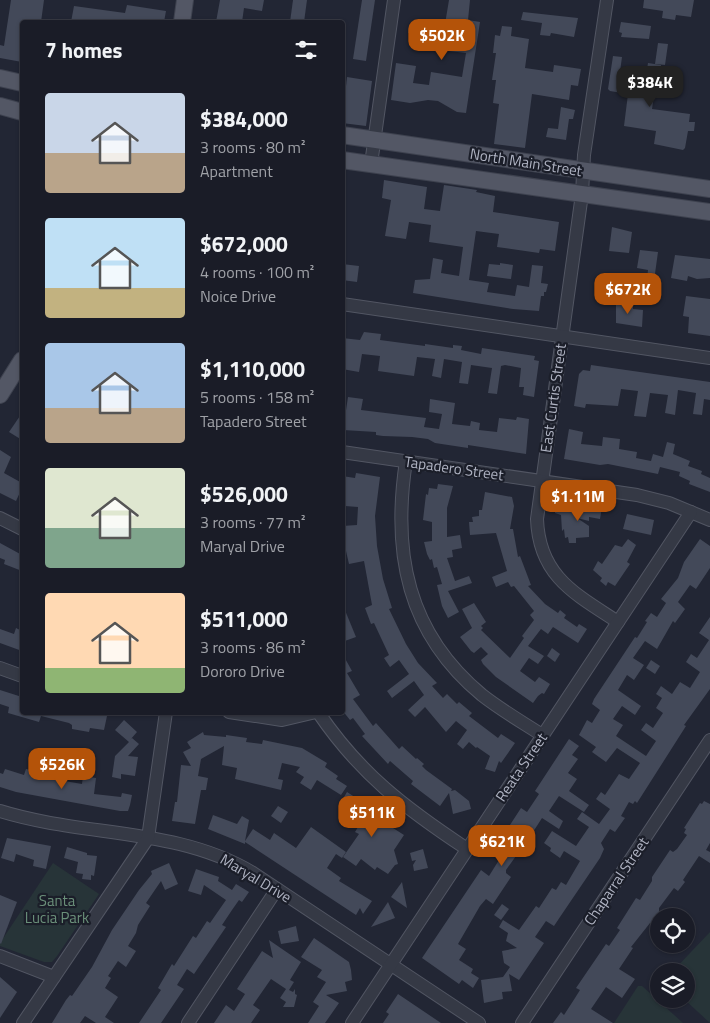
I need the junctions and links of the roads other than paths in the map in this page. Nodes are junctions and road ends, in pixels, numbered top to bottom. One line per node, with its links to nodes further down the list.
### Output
1 (185, 0): 4 (main road)
2 (394, 0): 10 (street)
3 (607, 0): 13 (street, East Curtis Street)
4 (182, 20)
5 (0, 78): 6 (main road)
6 (20, 83)
7 (0, 106): 8 (main road)
8 (20, 111)
9 (345, 135): 10 (main road, North Main Street)
10 (375, 140): 12 (street); 13 (main road, North Main Street)
11 (345, 160): 12 (main road, North Main Street)
12 (371, 164): 15 (main road, North Main Street)
13 (583, 170): 14 (main road, North Main Street); 15 (street, East Curtis Street)
14 (710, 189)
15 (582, 194): 16 (main road, North Main Street); 18 (street, East Curtis Street)
16 (710, 212)
17 (345, 304): 18 (street)
18 (562, 336): 19 (street); 24 (street, East Curtis Street)
19 (710, 358)
20 (20, 368): 21 (main road)
21 (0, 395)
22 (345, 452): 23 (street, Tapadero Street)
23 (406, 461): 24 (street, Tapadero Street); 36 (street)
24 (541, 481): 25 (street, Tapadero Street); 29 (street, East Curtis Street)
25 (691, 512): 27 (street, Tapadero Street); 29 (street, Reata Street)
26 (0, 518): 28 (street)
27 (710, 520)
28 (20, 528)
29 (618, 622): 36 (street, Reata Street)
30 (0, 668): 31 (street)
31 (20, 675)
32 (166, 715): 39 (street)
33 (249, 715): 34 (street)
34 (304, 715)
35 (319, 715): 40 (street)
36 (542, 735): 40 (street, Reata Street)
37 (710, 740): 49 (street, Chaparral Street)
38 (0, 811): 39 (street, Maryal Drive)
39 (148, 838): 41 (street, Maryal Drive); 44 (street)
40 (467, 849): 43 (street, Reata Street)
41 (277, 889): 43 (street, Maryal Drive); 46 (street)
42 (0, 956): 44 (street)
43 (391, 965): 47 (street, Reata Street); 48 (street, Maryal Drive)
44 (54, 976): 45 (street)
45 (23, 1023)
46 (188, 1023)
47 (352, 1023)
48 (480, 1023)
49 (522, 1023)

